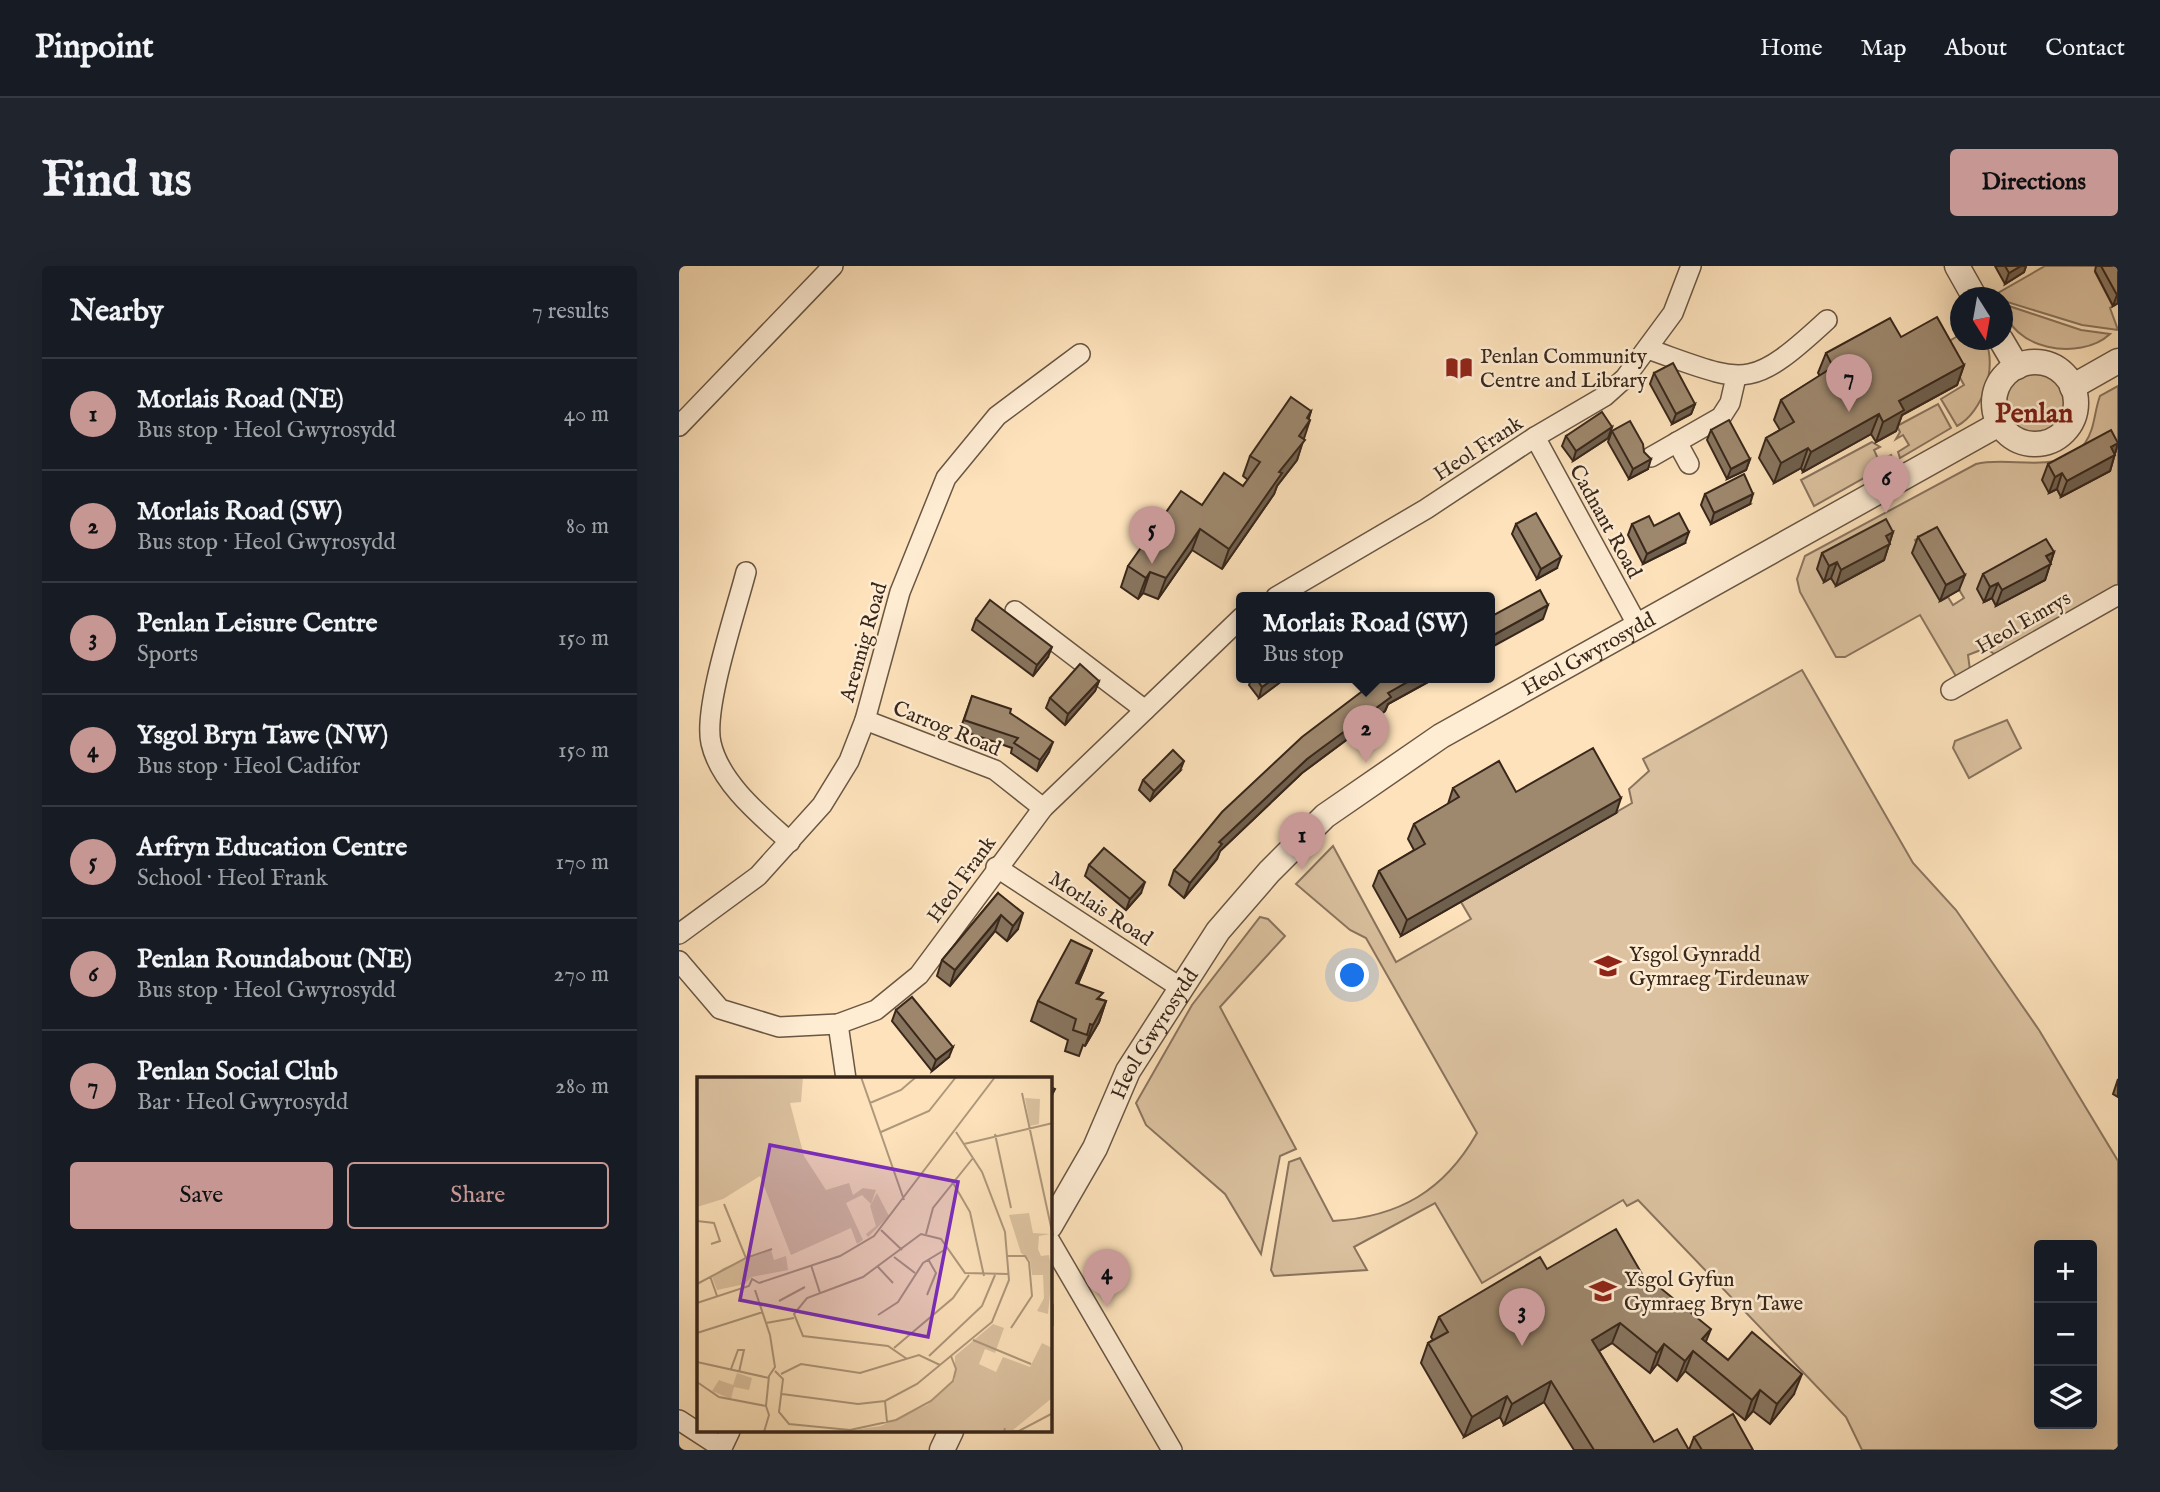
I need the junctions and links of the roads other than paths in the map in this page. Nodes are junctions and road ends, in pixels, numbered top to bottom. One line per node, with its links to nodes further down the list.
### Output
1 (832, 266): 14 (street)
2 (1691, 266): 6 (street, Heol Frank)
3 (1957, 266): 4 (street)
4 (1969, 287)
5 (1827, 320): 11 (street)
6 (1648, 349): 11 (street); 15 (street, Heol Frank)
7 (2007, 350): 10 (street)
8 (1080, 354): 27 (street, Arennig Road)
9 (2118, 361): 12 (street)
10 (2017, 367): 12 (street); 13 (street)
11 (1735, 377): 16 (street)
12 (2072, 387): 13 (street)
13 (1999, 424): 24 (street, Heol Gwyrosydd)
14 (679, 426)
15 (1535, 437): 20 (street, Heol Frank); 24 (street, Cadnant Road)
16 (1677, 442): 17 (street); 18 (street)
17 (1651, 457)
18 (1689, 464)
19 (746, 572): 29 (street)
20 (1285, 592)
21 (2118, 595): 25 (street, Heol Emrys)
22 (1015, 611): 26 (street)
23 (1236, 623): 26 (street, Heol Frank)
24 (1638, 626): 33 (street, Heol Gwyrosydd)
25 (1951, 690)
26 (1145, 710): 28 (street, Heol Frank)
27 (865, 720): 28 (street, Carrog Road); 29 (street, Arennig Road)
28 (1043, 808): 30 (street, Heol Frank)
29 (790, 842): 31 (street, Arennig Road)
30 (996, 867): 33 (street, Morlais Road); 34 (street, Heol Frank)
31 (679, 934)
32 (679, 961): 34 (street, Heol Frank)
33 (1181, 988): 36 (street, Heol Gwyrosydd)
34 (838, 1024): 35 (street)
35 (846, 1077)
36 (1052, 1223)
37 (1052, 1244): 44 (street)
38 (679, 1420): 39 (street)
39 (697, 1429)
40 (702, 1432): 42 (street)
41 (951, 1432): 43 (street)
42 (724, 1443)
43 (942, 1450)
44 (1171, 1450)

